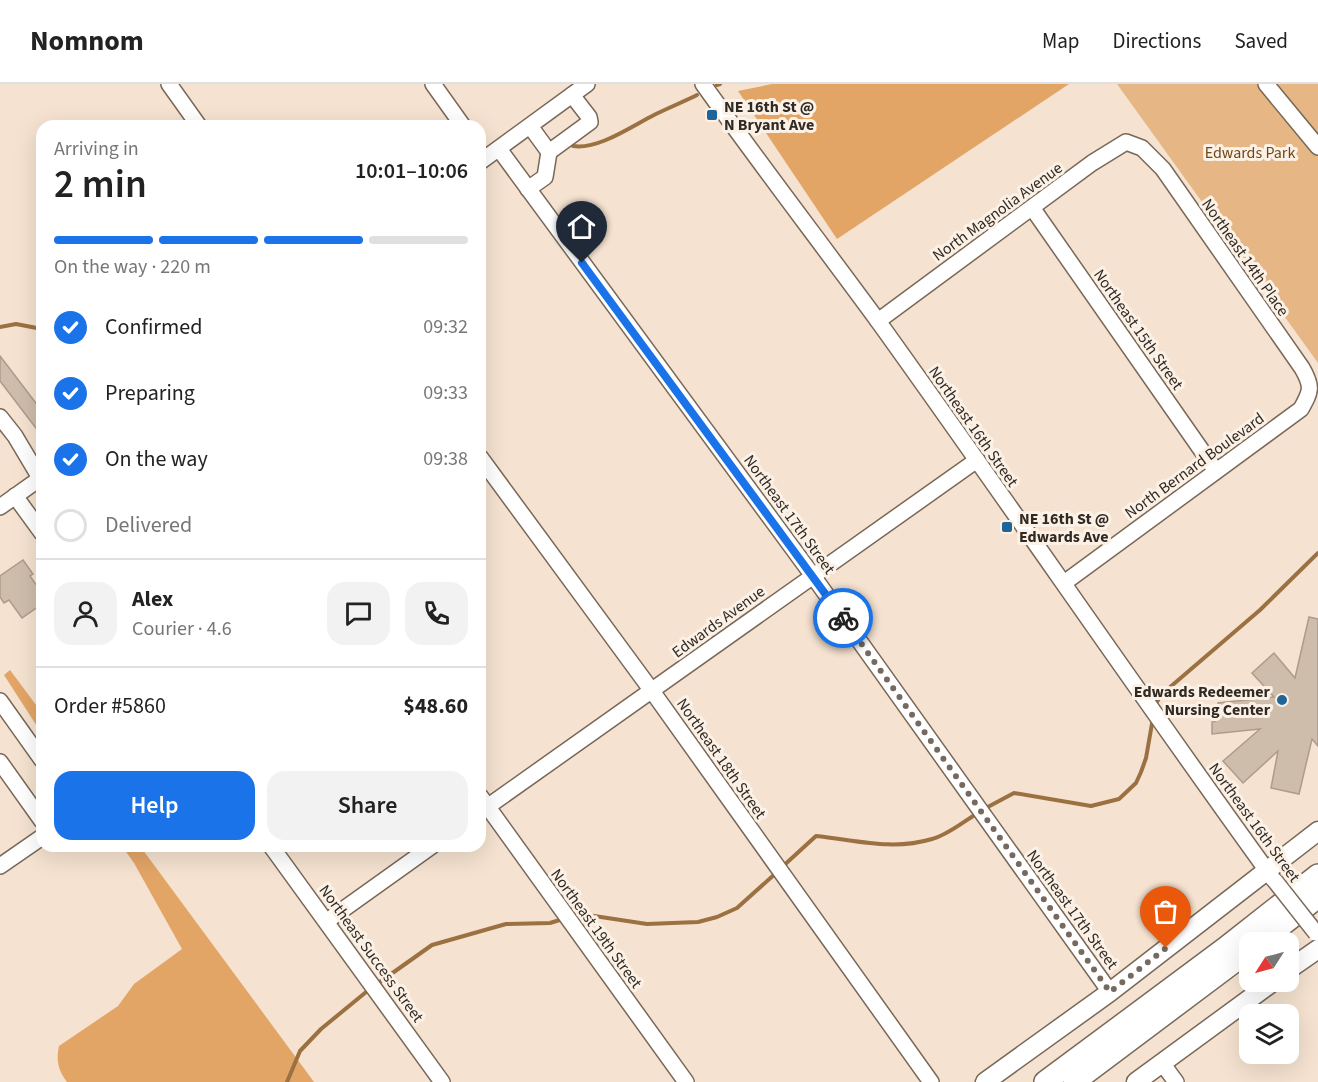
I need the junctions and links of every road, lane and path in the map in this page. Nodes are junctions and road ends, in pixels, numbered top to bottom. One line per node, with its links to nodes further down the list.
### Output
1 (169, 84): 7 (street)
2 (433, 84): 8 (street)
3 (587, 84): 6 (street)
4 (703, 84): 16 (street, Northeast 16th Street)
5 (1266, 84): 10 (street)
6 (572, 96): 9 (street); 12 (street)
7 (196, 120)
8 (459, 120)
9 (530, 126): 12 (street); 13 (street)
10 (1318, 147)
11 (1142, 148): 15 (street, North Magnolia Avenue); 17 (street, Northeast 14th Place)
12 (549, 152): 14 (street)
13 (486, 155): 14 (street, Northeast 17th Street)
14 (528, 189): 27 (street, Northeast 17th Street)
15 (1033, 208): 16 (street, North Magnolia Avenue); 22 (street, Northeast 15th Street)
16 (878, 321): 19 (street, Northeast 16th Street)
17 (1310, 393): 22 (street, North Bernard Boulevard)
18 (0, 417): 21 (street)
19 (977, 460): 27 (street, Edwards Avenue); 28 (street, Northeast 16th Street)
20 (486, 464): 29 (street, Northeast 18th Street)
21 (36, 469)
22 (1216, 471): 28 (street, North Bernard Boulevard)
23 (36, 481): 24 (street)
24 (15, 496): 25 (street); 26 (street)
25 (0, 507)
26 (36, 525)
27 (813, 576): 29 (street, Edwards Avenue); 49 (street, Northeast 17th Street)
28 (1064, 583): 42 (street, Northeast 16th Street)
29 (652, 691): 33 (street, Edwards Avenue); 54 (street, Northeast 18th Street)
30 (0, 701): 31 (street)
31 (36, 752)
32 (0, 762): 35 (street)
33 (486, 802)
34 (486, 810): 53 (street, Northeast 19th Street)
35 (36, 813)
36 (1318, 831): 42 (main road)
37 (36, 841): 40 (street)
38 (275, 852): 44 (street, Northeast Success Street)
39 (424, 852): 44 (street)
40 (0, 866)
41 (1318, 875): 56 (highway)
42 (1271, 876): 46 (street, Northeast 16th Street, bridge); 49 (main road)
43 (1318, 897): 45 (highway)
44 (327, 921): 52 (street, Northeast Success Street)
45 (1273, 932)
46 (1317, 939): 48 (main road)
47 (1239, 958): 57 (highway)
48 (1299, 958)
49 (1110, 992): 55 (main road)
50 (1259, 992): 51 (main road)
51 (1162, 1063): 58 (main road); 59 (street)
52 (442, 1082)
53 (686, 1082)
54 (931, 1082)
55 (985, 1082)
56 (1045, 1082)
57 (1074, 1082)
58 (1136, 1082)
59 (1176, 1082)

